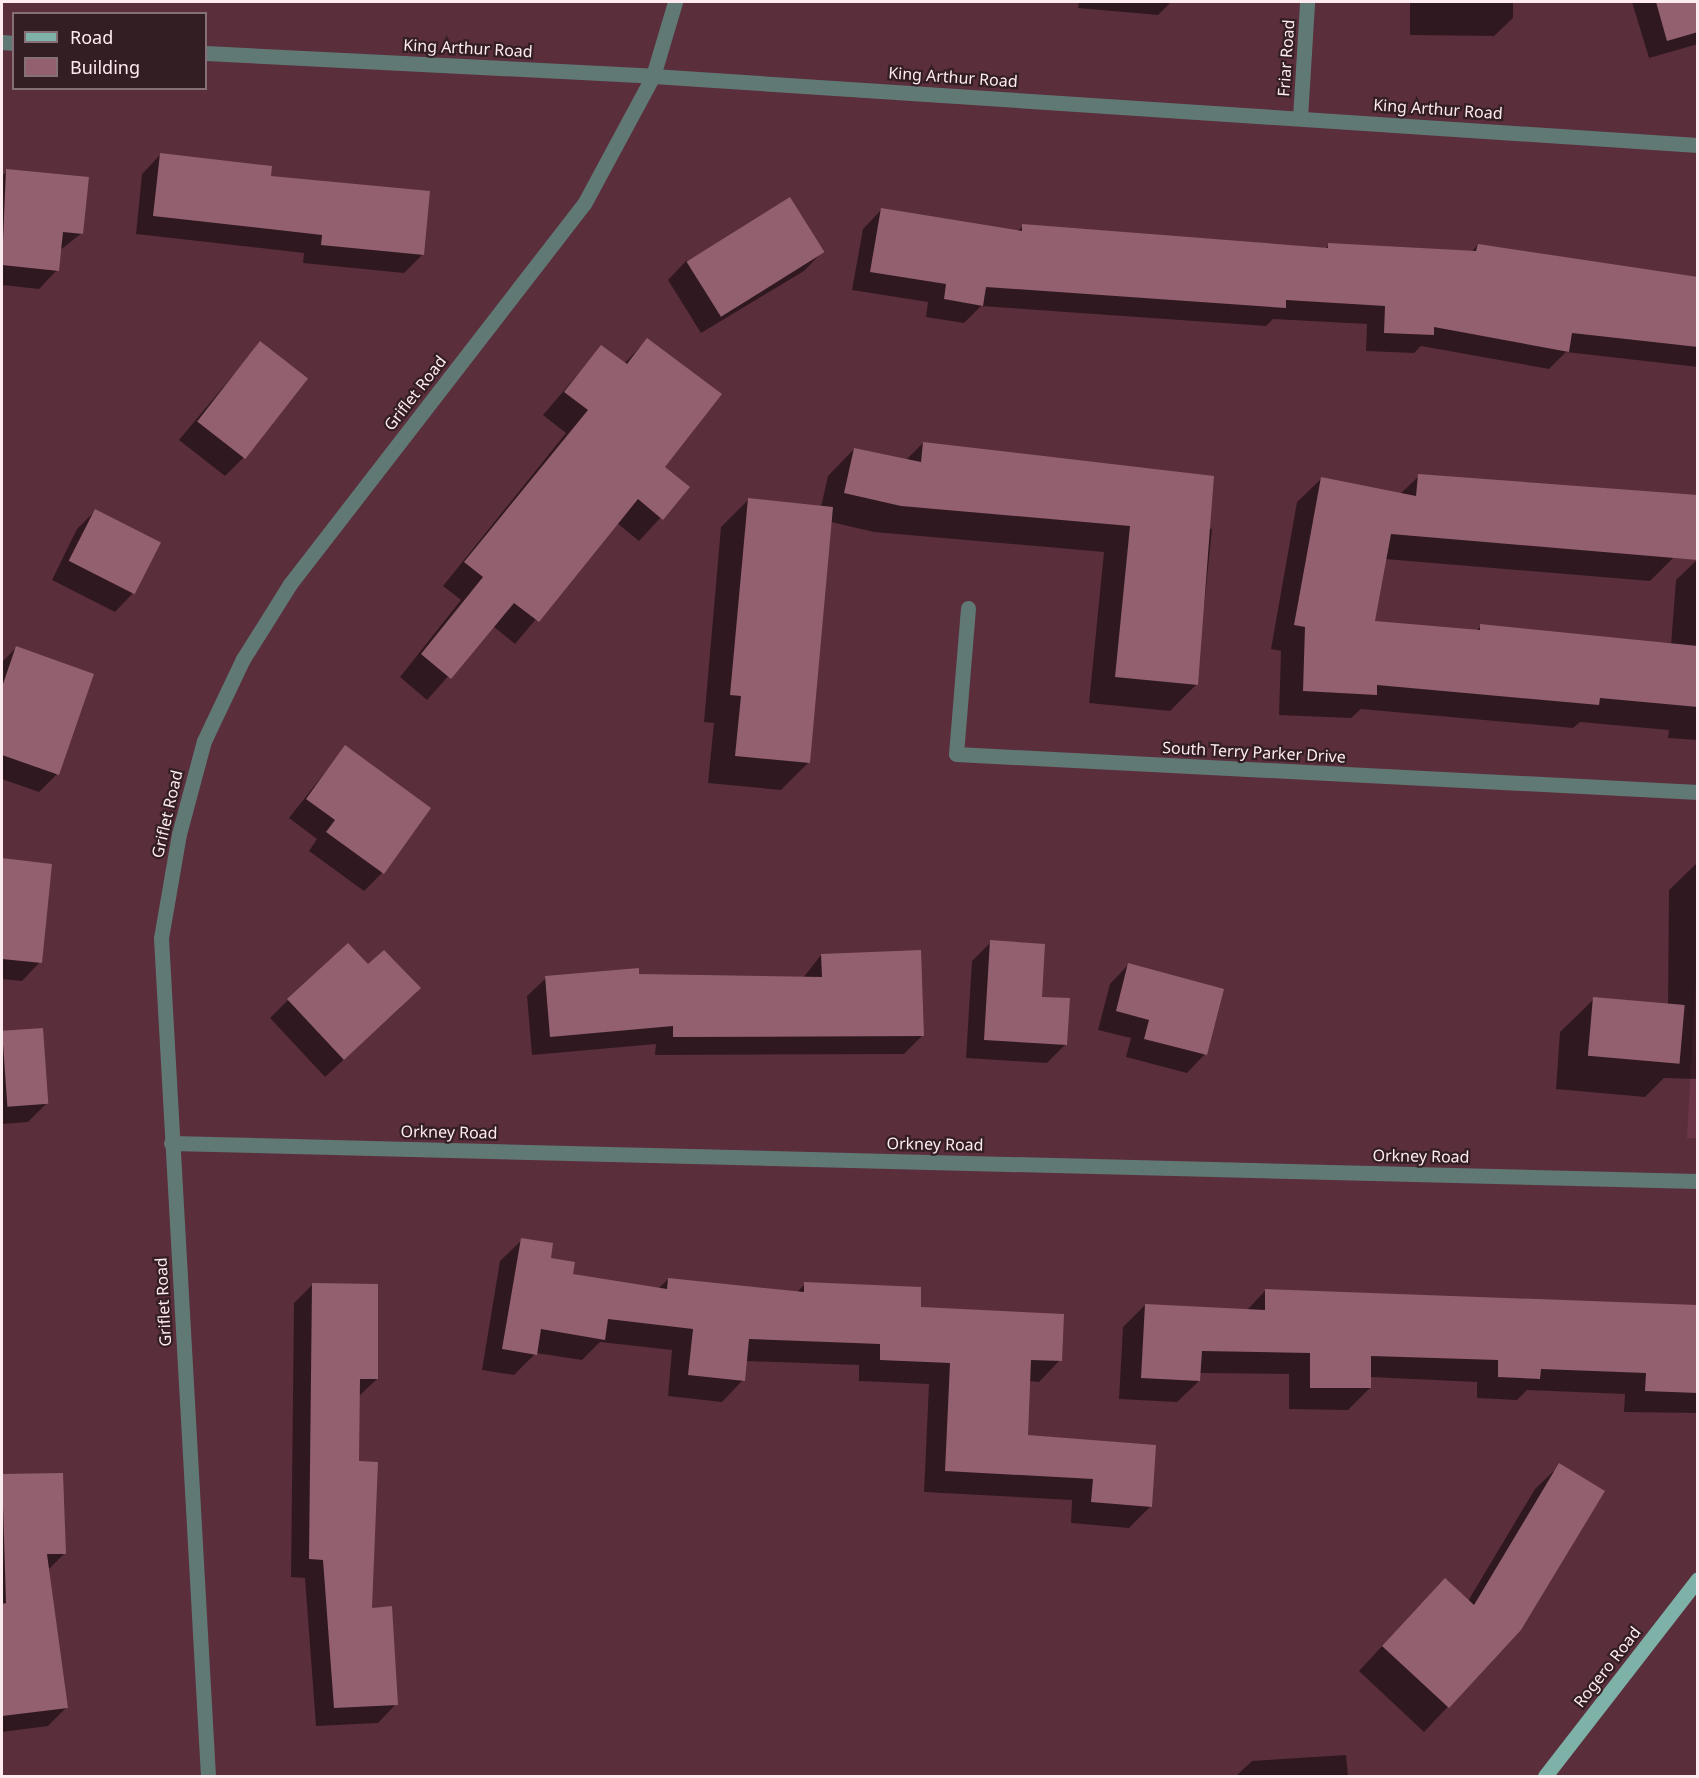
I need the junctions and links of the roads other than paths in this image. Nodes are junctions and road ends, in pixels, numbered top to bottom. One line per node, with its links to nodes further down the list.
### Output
1 (675, 2): 4 (street, Griflet Road)
2 (1307, 2): 5 (street, Friar Road)
3 (207, 53): 4 (street, King Arthur Road)
4 (653, 76): 5 (street, King Arthur Road); 9 (street, Griflet Road)
5 (1300, 118): 6 (street, King Arthur Road)
6 (1698, 145)
7 (968, 608): 8 (street, South Terry Parker Drive)
8 (1698, 792)
9 (171, 1143): 10 (street, Orkney Road); 12 (street, Griflet Road)
10 (1698, 1181)
11 (1698, 1579): 13 (main road, Rogero Road)
12 (208, 1776)
13 (1545, 1776)

